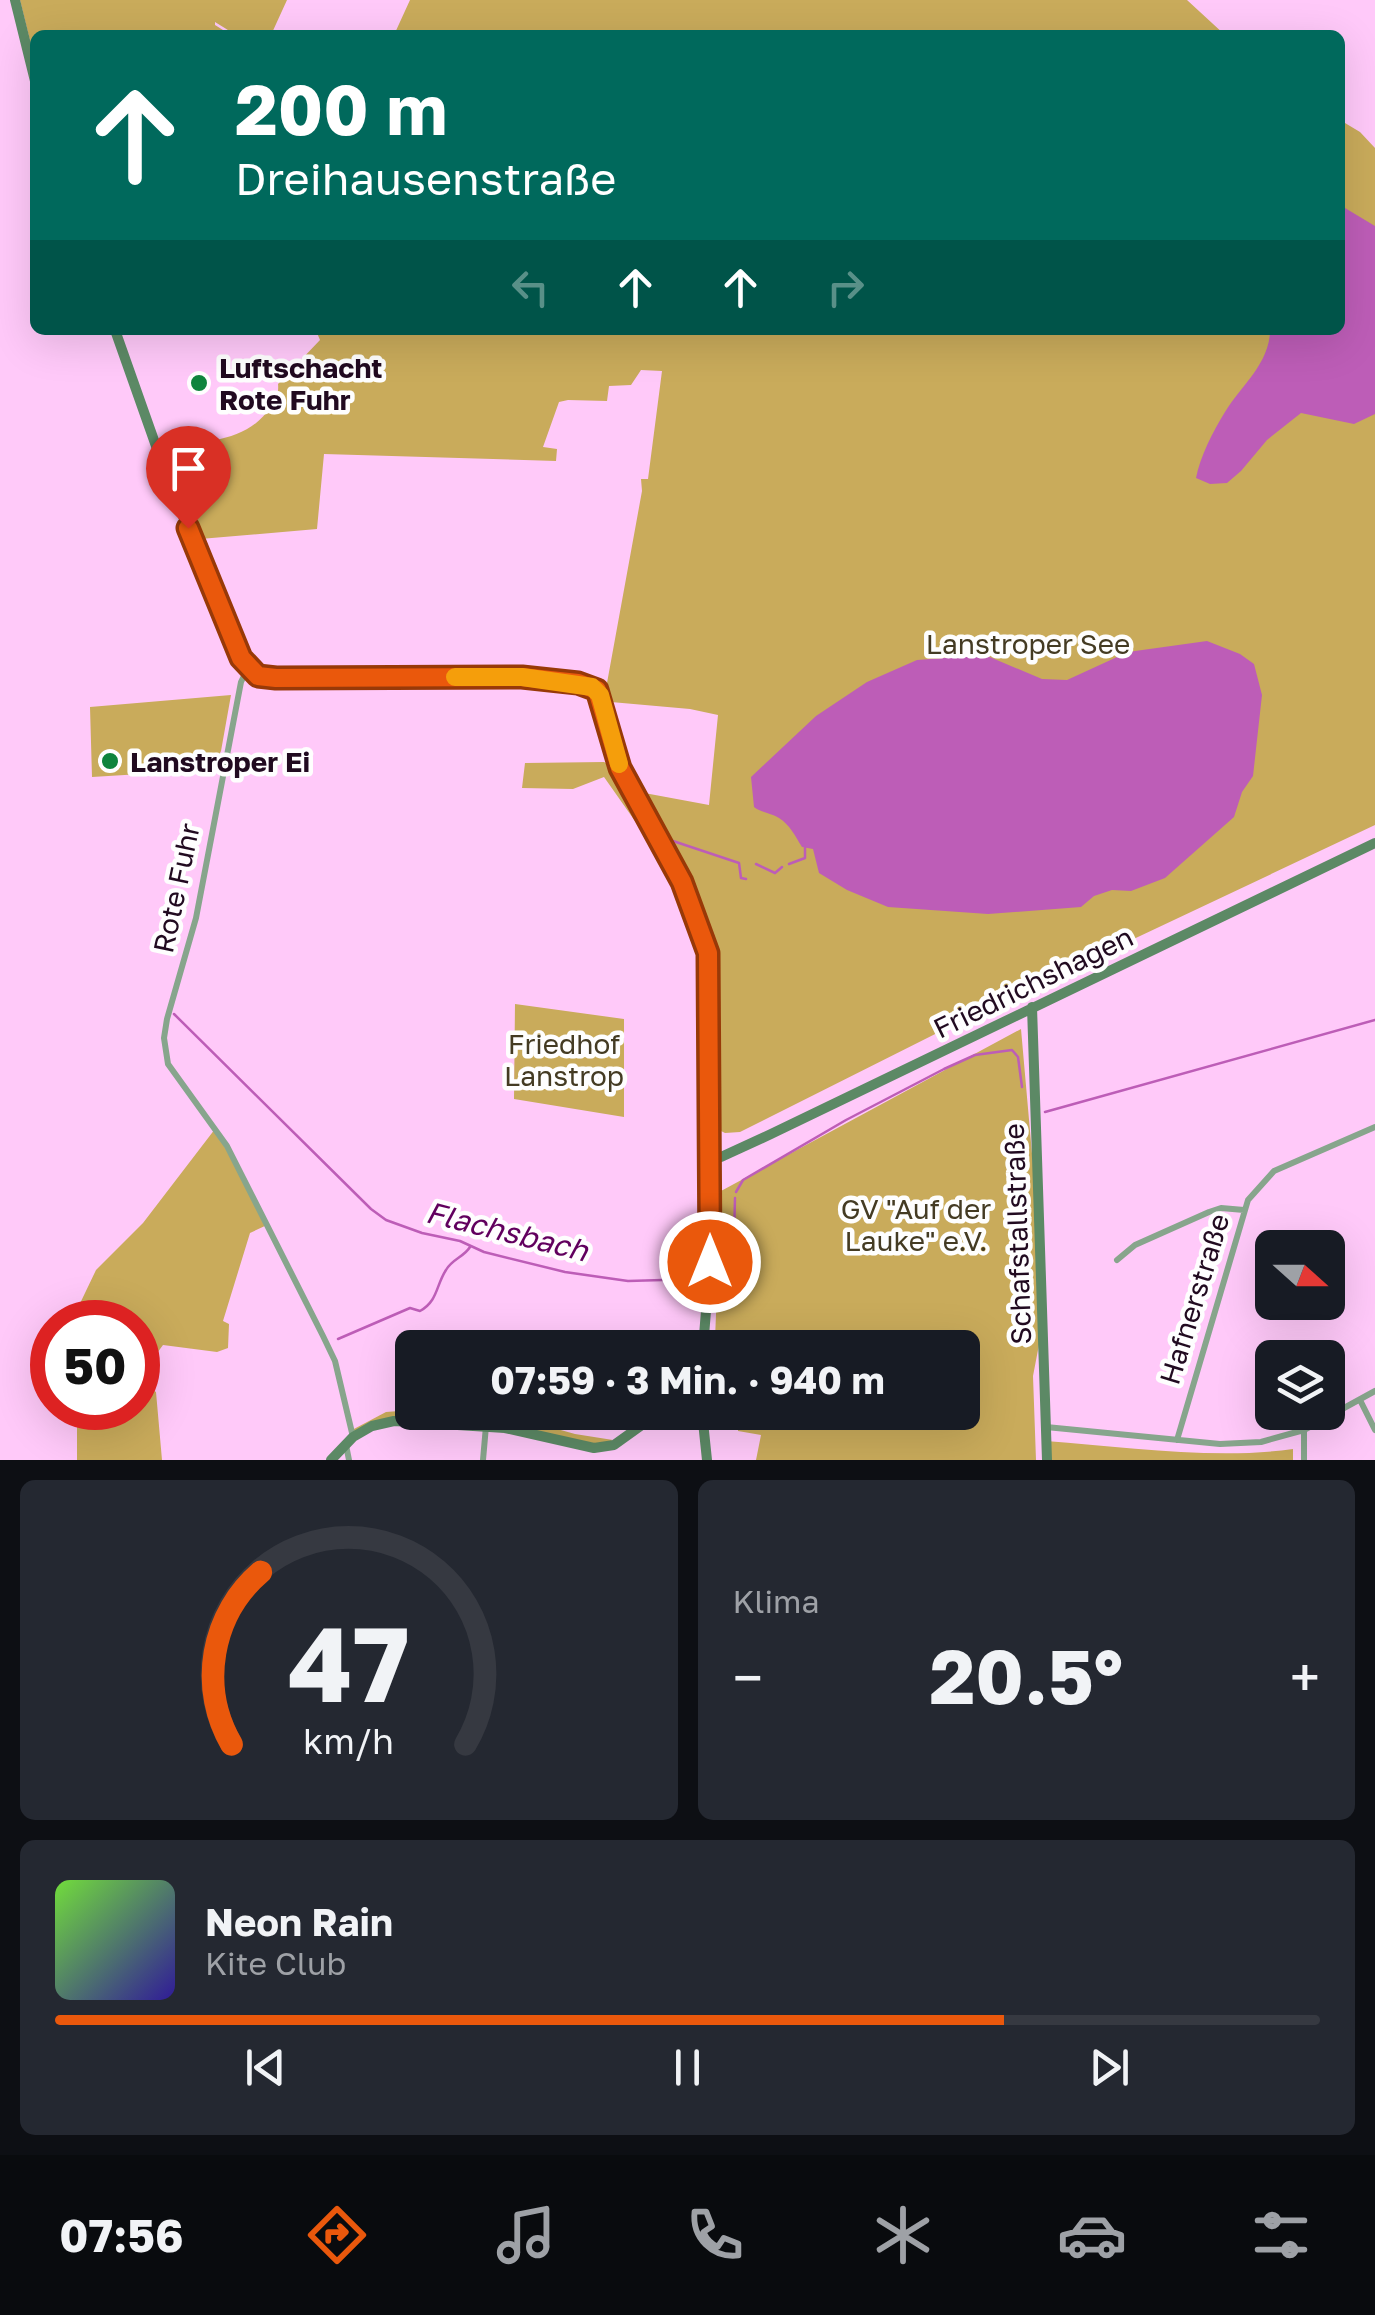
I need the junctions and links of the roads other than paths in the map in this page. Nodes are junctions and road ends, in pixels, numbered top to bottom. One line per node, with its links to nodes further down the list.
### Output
1 (14, 0): 2 (main road)
2 (30, 62)
3 (116, 335): 4 (main road)
4 (248, 668): 8 (main road); 23 (street, Rote Fuhr)
5 (1375, 843): 6 (main road, Friedrichshagen)
6 (1032, 1008): 8 (main road, Friedrichshagen); 16 (main road, Schafstallstraße)
7 (1375, 1127): 9 (street, Hafnerstraße)
8 (710, 1158): 11 (main road)
9 (1244, 1210): 10 (street); 24 (street, Hafnerstraße)
10 (1117, 1260)
11 (704, 1330)
12 (1375, 1391): 13 (street)
13 (1360, 1399): 14 (street); 22 (street)
14 (1345, 1407)
15 (395, 1421): 23 (main road)
16 (1046, 1427): 24 (street); 29 (main road, Schafstallstraße)
17 (486, 1430): 27 (street)
18 (513, 1430): 19 (main road)
19 (635, 1430)
20 (704, 1430): 28 (main road)
21 (1304, 1430): 24 (street); 30 (street)
22 (1375, 1430)
23 (349, 1440): 25 (main road); 26 (street, Rote Fuhr)
24 (1177, 1440)
25 (331, 1460)
26 (348, 1460)
27 (483, 1460)
28 (707, 1460)
29 (1047, 1460)
30 (1304, 1460)

